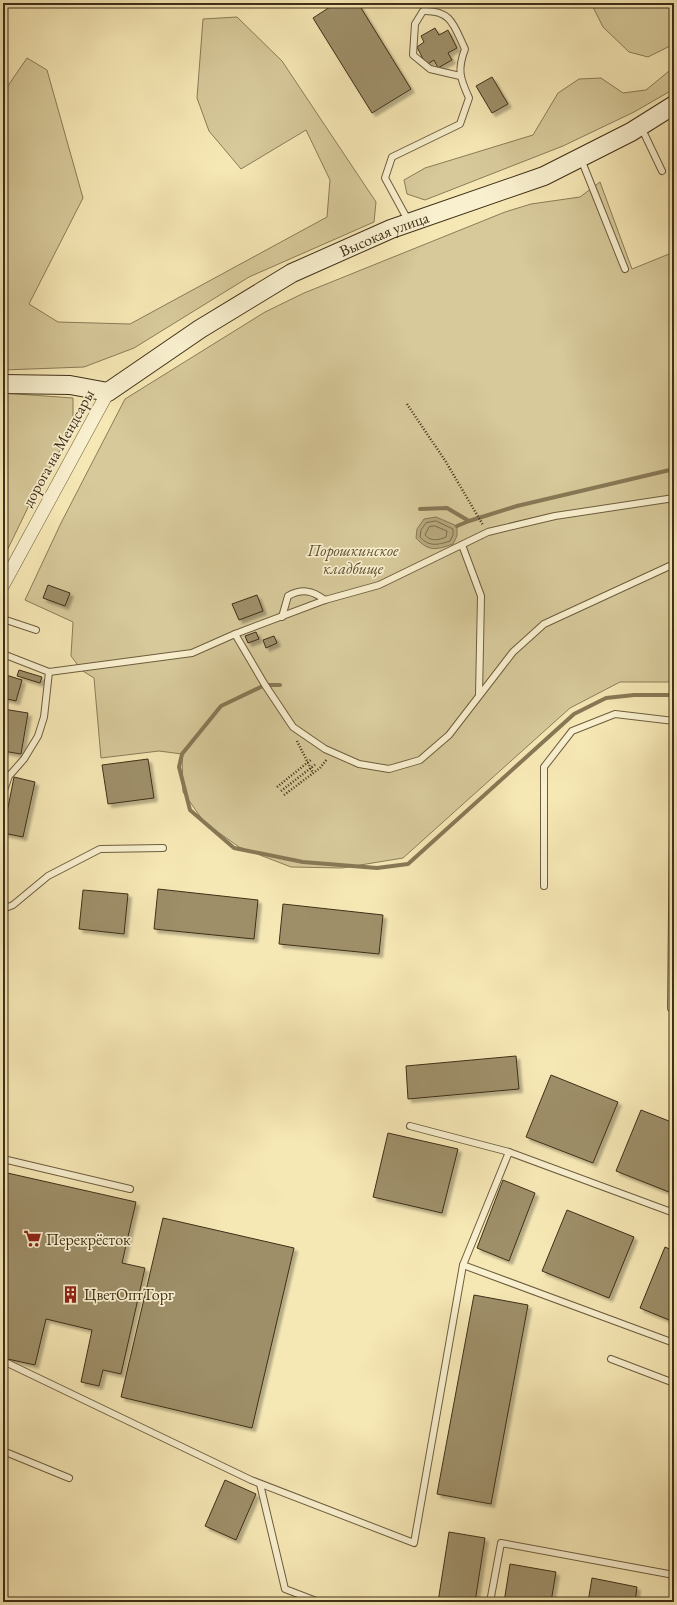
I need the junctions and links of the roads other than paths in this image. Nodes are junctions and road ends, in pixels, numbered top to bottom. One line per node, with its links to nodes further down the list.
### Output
1 (460, 76): 1 (lane); 6 (lane)
2 (674, 105): 3 (street, Высокая улица)
3 (641, 126): 4 (street, Высокая улица); 5 (lane)
4 (580, 158): 6 (street, Высокая улица); 7 (lane)
5 (662, 171)
6 (409, 222): 9 (street, Высокая улица)
7 (625, 269)
8 (3, 384): 9 (street)
9 (108, 392): 13 (street, дорога на Мендсары)
10 (674, 498): 11 (lane)
11 (462, 545): 14 (lane); 21 (lane)
12 (674, 564): 21 (lane)
13 (3, 585)
14 (325, 600): 15 (lane); 15 (lane)
15 (282, 617): 18 (lane)
16 (3, 618): 17 (lane)
17 (36, 630)
18 (235, 634): 20 (lane); 21 (lane)
19 (3, 654): 20 (lane)
20 (49, 672): 23 (lane)
21 (479, 695)
22 (674, 722): 25 (lane); 27 (lane)
23 (3, 794)
24 (163, 848): 26 (lane)
25 (544, 886)
26 (3, 909)
27 (674, 1008)
28 (410, 1126): 29 (lane)
29 (508, 1152): 32 (lane); 33 (lane)
30 (3, 1159): 31 (lane)
31 (130, 1188)
32 (674, 1213)
33 (463, 1265): 34 (lane); 40 (lane)
34 (674, 1343)
35 (611, 1359): 37 (lane)
36 (3, 1361): 40 (lane)
37 (674, 1383)
38 (3, 1451): 39 (lane)
39 (69, 1478)
40 (260, 1484): 42 (lane)
41 (674, 1575): 43 (lane)
42 (319, 1602)
43 (490, 1602)

